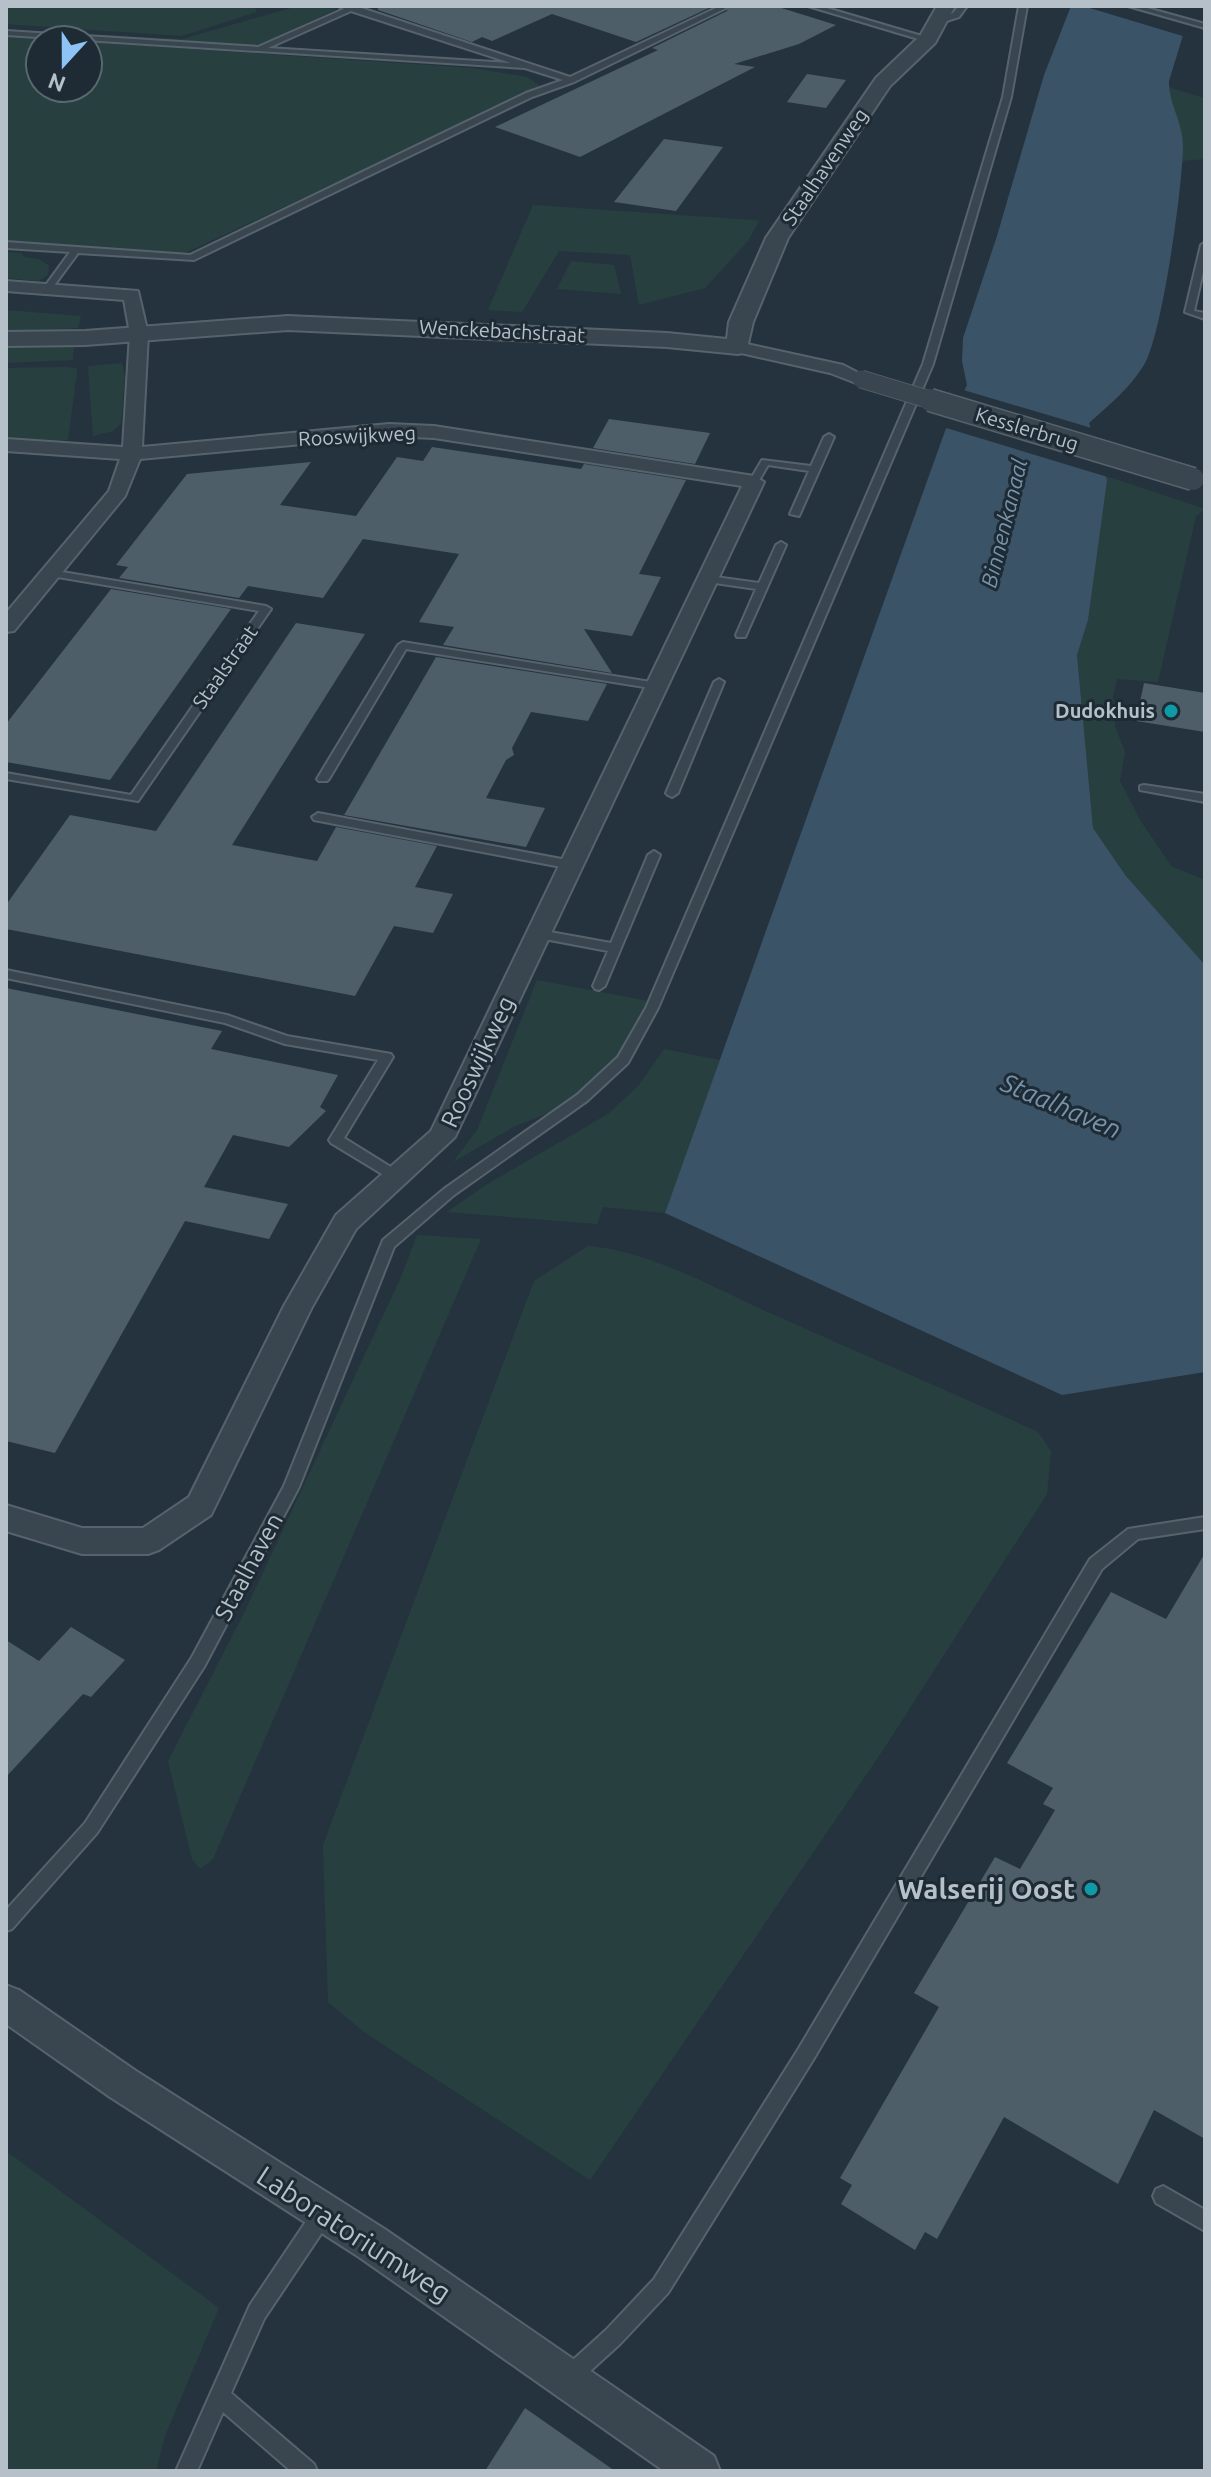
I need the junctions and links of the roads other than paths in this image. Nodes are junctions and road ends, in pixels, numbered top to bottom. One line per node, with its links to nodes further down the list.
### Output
1 (812, 6): 9 (lane)
2 (963, 6): 9 (lane)
3 (1023, 6): 55 (lane, Staalhaven)
4 (1132, 6): 10 (lane)
5 (1153, 6): 8 (lane)
6 (349, 7): 12 (lane); 13 (lane)
7 (722, 7): 14 (lane)
8 (1205, 20)
9 (937, 22): 23 (street, Staalhavenweg)
10 (1205, 26)
11 (6, 33): 12 (lane)
12 (260, 49): 13 (lane)
13 (522, 66): 14 (lane)
14 (571, 80): 17 (lane)
15 (6, 245): 17 (lane)
16 (1205, 245): 20 (lane)
17 (76, 250): 19 (lane)
18 (6, 286): 19 (street)
19 (47, 289): 21 (street)
20 (1205, 316)
21 (139, 334): 22 (street, Wenckebachstraat); 23 (street, Wenckebachstraat); 27 (street)
22 (6, 339)
23 (738, 347): 24 (street, Wenckebachstraat)
24 (861, 379): 29 (street, Kesslerbrug, bridge)
25 (829, 437): 28 (lane)
26 (6, 445): 27 (street, Rooswijkweg)
27 (132, 454): 30 (street, Rooswijkweg); 33 (street)
28 (815, 469): 30 (lane); 31 (lane)
29 (1199, 481)
30 (754, 482): 34 (street, Rooswijkweg)
31 (795, 514)
32 (781, 545): 35 (lane)
33 (50, 573): 36 (street); 40 (lane, Staalstraat)
34 (708, 579): 35 (lane); 39 (street, Rooswijkweg)
35 (762, 587): 37 (lane)
36 (6, 626)
37 (741, 635)
38 (719, 682): 43 (lane)
39 (657, 686): 41 (lane); 47 (street, Rooswijkweg)
40 (6, 776)
41 (323, 779)
42 (1144, 788): 44 (lane)
43 (672, 793)
44 (1205, 798)
45 (318, 817): 47 (lane)
46 (654, 855): 49 (lane)
47 (572, 865): 48 (street, Rooswijkweg)
48 (539, 934): 49 (lane); 52 (street, Rooswijkweg)
49 (614, 948): 51 (lane)
50 (6, 974): 52 (lane)
51 (599, 986)
52 (397, 1177): 53 (street, Rooswijkweg)
53 (6, 1518)
54 (1205, 1523): 60 (lane)
55 (6, 1923)
56 (6, 2002): 58 (street, Laboratoriumweg)
57 (1163, 2196): 59 (lane)
58 (324, 2211): 60 (street, Laboratoriumweg); 61 (lane)
59 (1205, 2221)
60 (567, 2379): 64 (street, Laboratoriumweg)
61 (219, 2396): 62 (lane); 63 (lane)
62 (186, 2471)
63 (307, 2471)
64 (699, 2471)

